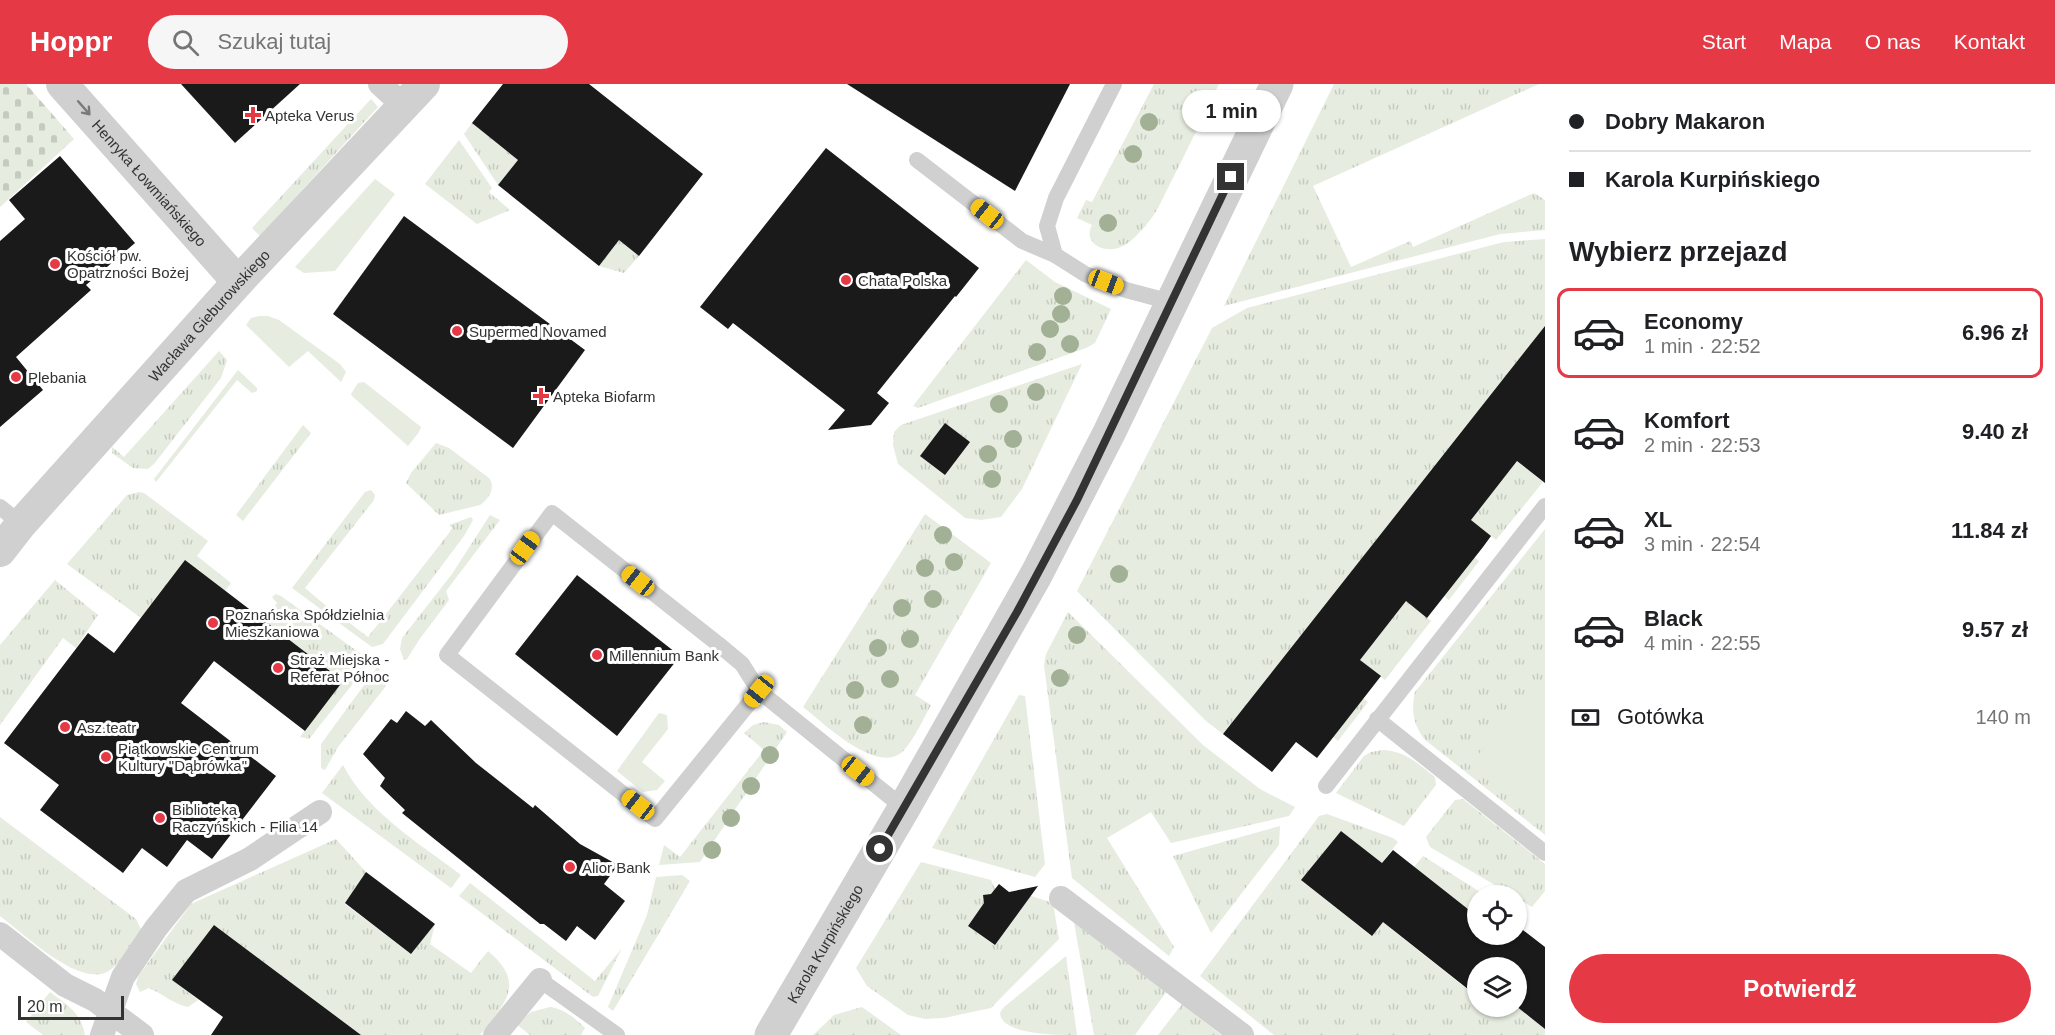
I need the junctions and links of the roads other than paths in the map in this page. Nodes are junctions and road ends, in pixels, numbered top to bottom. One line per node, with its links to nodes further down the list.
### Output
1 (62, 84): 10 (street, Henryka Łowmiańskiego, one-way to 10)
2 (380, 84): 6 (street)
3 (1114, 84): 9 (lane)
4 (1256, 84): 7 (street)
5 (1276, 84): 7 (street, Karola Kurpińskiego)
6 (414, 95): 10 (street, Wacława Gieburowskiego)
7 (1251, 135): 11 (street, Karola Kurpińskiego)
8 (917, 160): 9 (lane)
9 (1055, 255): 11 (lane)
10 (238, 282): 13 (street, Wacława Gieburowskiego)
11 (1171, 302): 18 (street, Karola Kurpińskiego)
12 (1545, 506): 16 (lane)
13 (11, 515): 14 (street, Wacława Gieburowskiego)
14 (0, 551)
15 (759, 691): 15 (lane); 18 (lane)
16 (1377, 718): 17 (lane); 20 (lane)
17 (1326, 786)
18 (904, 808): 29 (street, Karola Kurpińskiego)
19 (320, 812): 24 (street)
20 (1545, 853)
21 (1061, 898): 30 (street)
22 (0, 934): 24 (street)
23 (540, 980): 27 (street); 28 (lane)
24 (110, 1011): 25 (street); 26 (street)
25 (102, 1035)
26 (142, 1035)
27 (495, 1035)
28 (617, 1035)
29 (771, 1035)
30 (1242, 1035)

